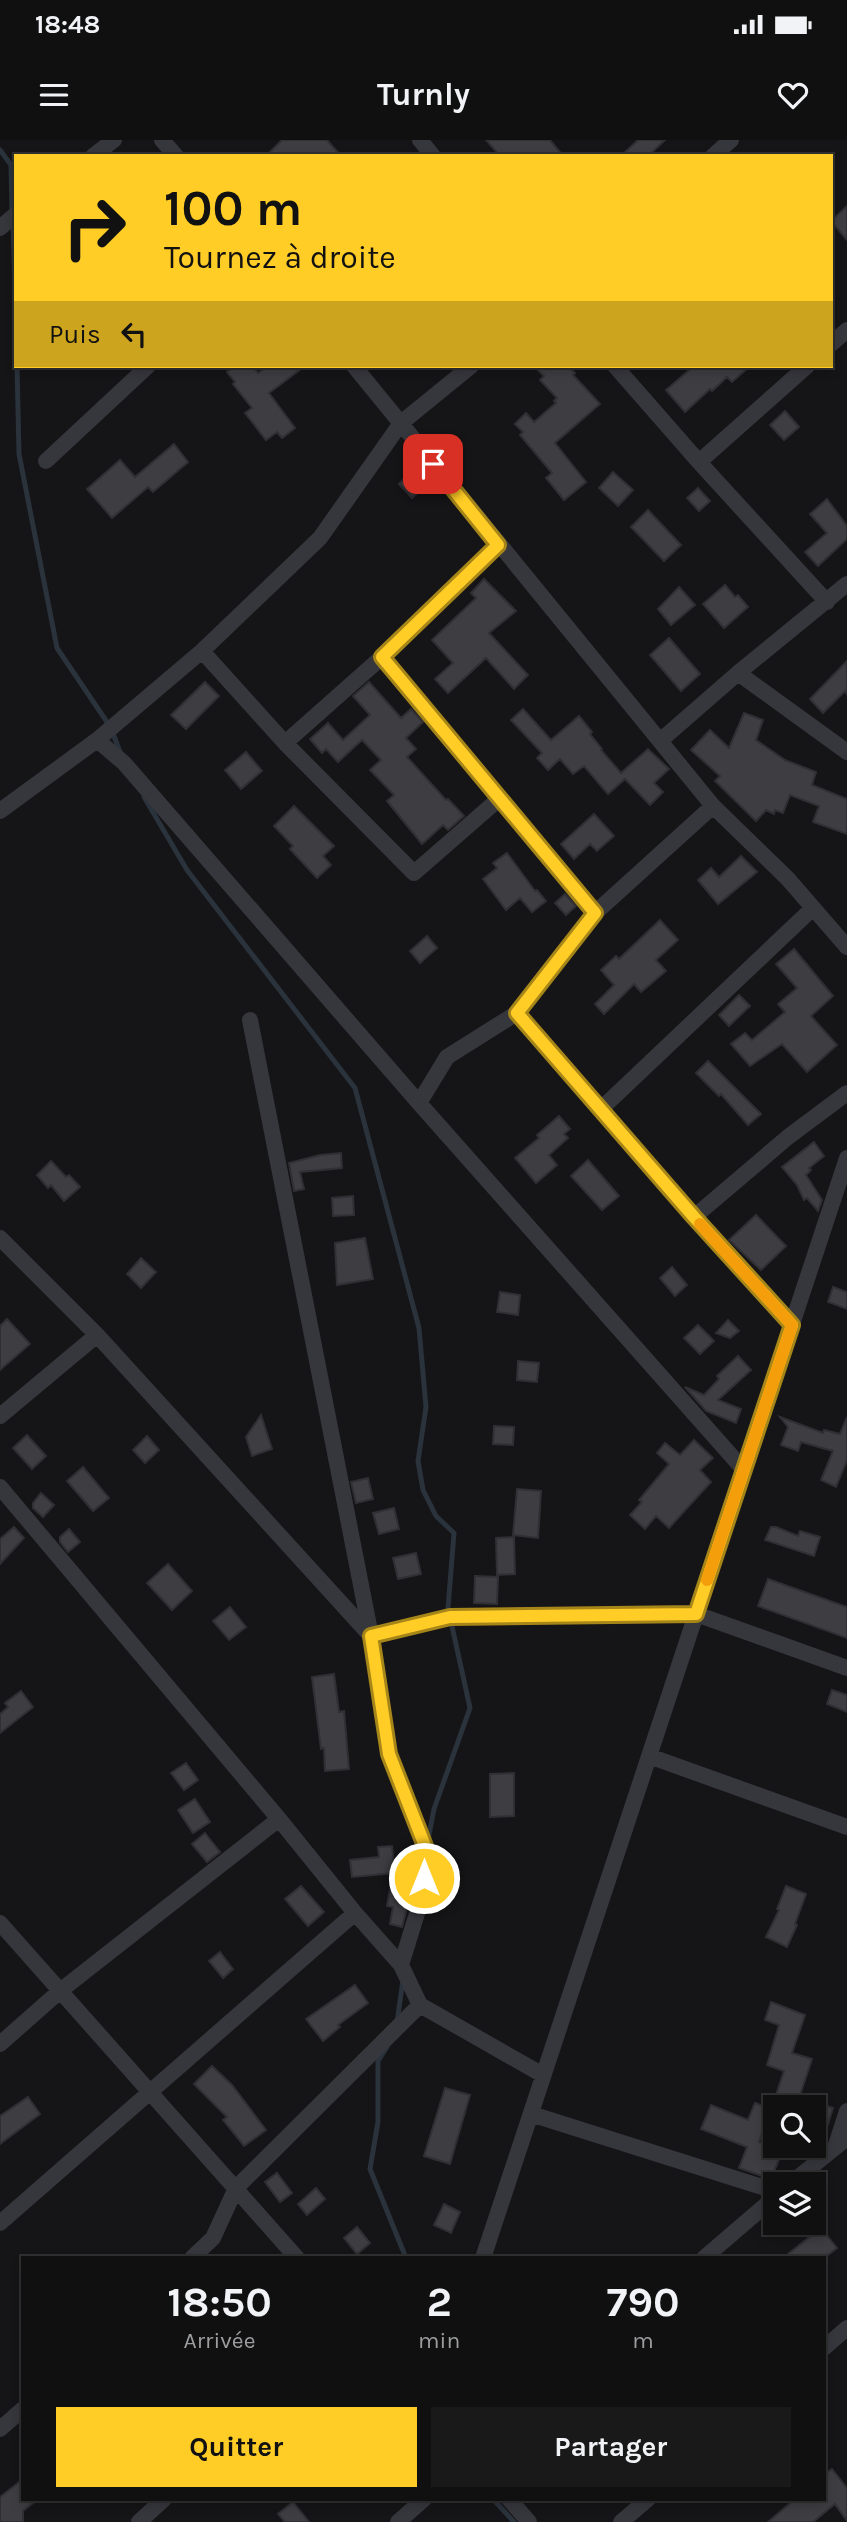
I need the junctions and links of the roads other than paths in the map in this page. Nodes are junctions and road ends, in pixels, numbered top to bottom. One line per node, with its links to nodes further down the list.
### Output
1 (114, 140): 4 (street)
2 (162, 140): 5 (street)
3 (731, 140): 6 (street)
4 (96, 154)
5 (174, 154)
6 (715, 154)
7 (14, 216): 8 (street)
8 (0, 228)
9 (847, 330): 10 (street)
10 (833, 342)
11 (146, 368): 17 (street)
12 (356, 368): 16 (street)
13 (469, 368): 16 (street)
14 (617, 368): 18 (street)
15 (805, 368): 18 (street)
16 (401, 423): 19 (street); 22 (street)
17 (46, 461)
18 (699, 462): 21 (street)
19 (498, 545): 23 (street); 26 (street)
20 (847, 584): 21 (street)
21 (827, 602): 24 (street)
22 (202, 651): 25 (street); 27 (street)
23 (382, 657): 27 (street); 29 (street)
24 (738, 673): 26 (street); 28 (street)
25 (97, 740): 31 (street); 38 (street)
26 (660, 741): 30 (street)
27 (285, 743): 29 (street)
28 (847, 752)
29 (500, 798): 33 (street)
30 (713, 806): 32 (street); 33 (street)
31 (0, 811)
32 (813, 908): 34 (street); 39 (street)
33 (595, 913): 35 (street)
34 (847, 947)
35 (517, 1013): 38 (street); 39 (street)
36 (250, 1020): 50 (street)
37 (847, 1093): 42 (street)
38 (419, 1103): 47 (street)
39 (601, 1109): 42 (street)
40 (847, 1158): 41 (street)
41 (841, 1193): 44 (street)
42 (694, 1217): 44 (street)
43 (0, 1238): 45 (street)
44 (792, 1325): 47 (street)
45 (97, 1335): 46 (street); 50 (street)
46 (0, 1416)
47 (744, 1470): 49 (street)
48 (0, 1487): 53 (street)
49 (696, 1614): 50 (street); 51 (street); 52 (street)
50 (371, 1636): 57 (street)
51 (847, 1668)
52 (649, 1756): 54 (street); 61 (street)
53 (279, 1819): 55 (street); 58 (street)
54 (847, 1827)
55 (355, 1913): 57 (street); 62 (street)
56 (0, 1923): 58 (street)
57 (401, 1965): 59 (street)
58 (60, 1991): 60 (street); 62 (street)
59 (420, 2005): 61 (street); 68 (street)
60 (0, 2044)
61 (543, 2075): 64 (street)
62 (149, 2092): 68 (street); 70 (street)
63 (847, 2111): 65 (street)
64 (531, 2113): 67 (street); 73 (street)
65 (841, 2141): 66 (street)
66 (804, 2172)
67 (763, 2186)
68 (236, 2188): 71 (street); 72 (street)
69 (763, 2207): 74 (street)
70 (0, 2223)
71 (194, 2256)
72 (295, 2256)
73 (484, 2256)
74 (706, 2256)
75 (847, 2328): 76 (street)
76 (826, 2346)
77 (21, 2411): 78 (street)
78 (0, 2429)
79 (162, 2501): 83 (street)
80 (422, 2501): 84 (street)
81 (511, 2501): 85 (street)
82 (646, 2501): 86 (street)
83 (139, 2522)
84 (398, 2522)
85 (529, 2522)
86 (621, 2522)

